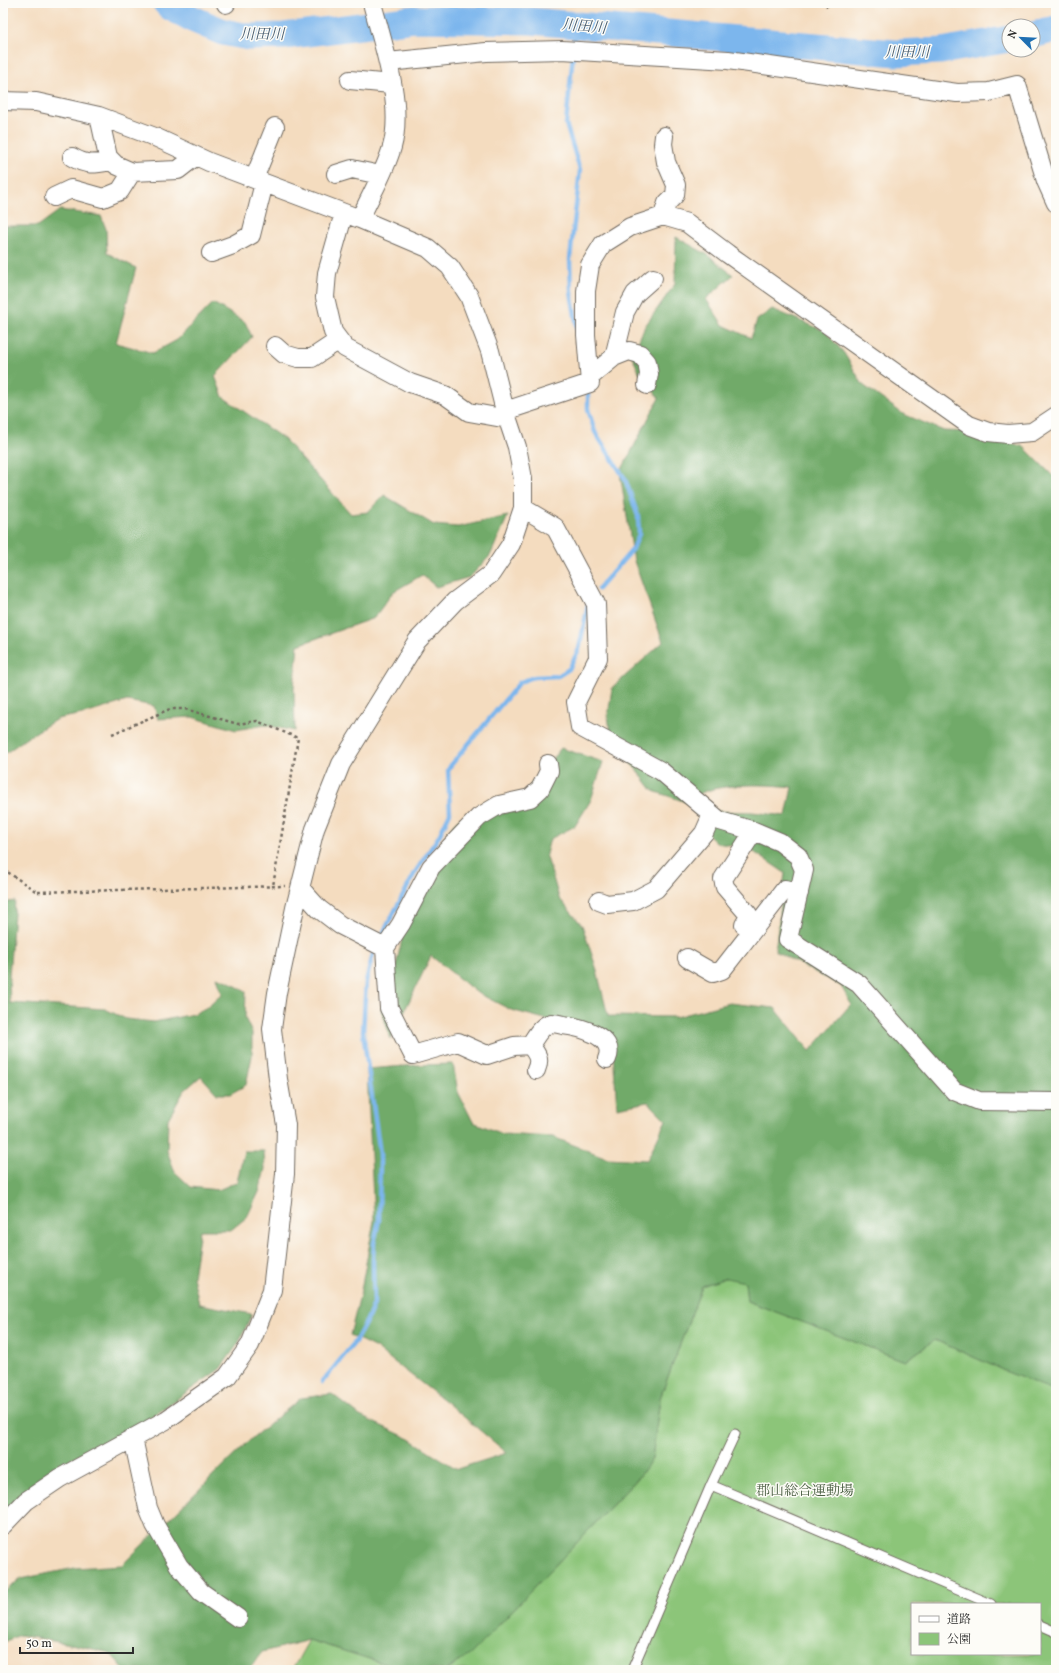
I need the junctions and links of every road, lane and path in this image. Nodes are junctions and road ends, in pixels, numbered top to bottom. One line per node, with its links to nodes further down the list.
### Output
1 (827, 3): 3 (path)
2 (373, 6): 4 (street)
3 (827, 7)
4 (387, 58): 6 (street); 19 (street)
5 (350, 80): 6 (street)
6 (391, 84): 16 (street)
7 (3, 101): 8 (street)
8 (99, 116): 11 (street); 13 (street)
9 (275, 127): 17 (street)
10 (664, 136): 21 (street)
11 (196, 156): 14 (street); 17 (street)
12 (72, 157): 13 (street)
13 (111, 161): 14 (street)
14 (132, 172): 18 (street)
15 (336, 174): 16 (street)
16 (380, 175): 20 (street)
17 (259, 181): 20 (street); 22 (street)
18 (54, 197)
19 (1056, 203)
20 (352, 216): 24 (street); 29 (street)
21 (663, 216): 27 (street); 30 (street)
22 (211, 252)
23 (653, 278): 26 (street)
24 (339, 340): 25 (street); 29 (street)
25 (275, 346)
26 (614, 357): 27 (street); 28 (street)
27 (590, 377): 29 (street)
28 (647, 386)
29 (507, 415): 31 (street)
30 (1056, 416)
31 (523, 508): 34 (street); 38 (street)
32 (112, 734): 37 (path)
33 (548, 764): 42 (street)
34 (712, 815): 35 (street); 40 (street)
35 (754, 831): 39 (street); 41 (street)
36 (3, 869): 37 (path)
37 (273, 886): 38 (path)
38 (300, 887): 42 (street); 49 (street)
39 (799, 893): 43 (street); 47 (street)
40 (599, 901)
41 (744, 925)
42 (385, 948): 44 (street)
43 (687, 958)
44 (530, 1045): 45 (street); 46 (street)
45 (607, 1059)
46 (536, 1070)
47 (1056, 1102)
48 (735, 1434): 50 (lane)
49 (133, 1438): 51 (street); 53 (street)
50 (712, 1485): 52 (lane); 56 (lane)
51 (3, 1526)
52 (989, 1603)
53 (238, 1618)
54 (1041, 1625): 55 (lane)
55 (1056, 1632)
56 (632, 1670)

